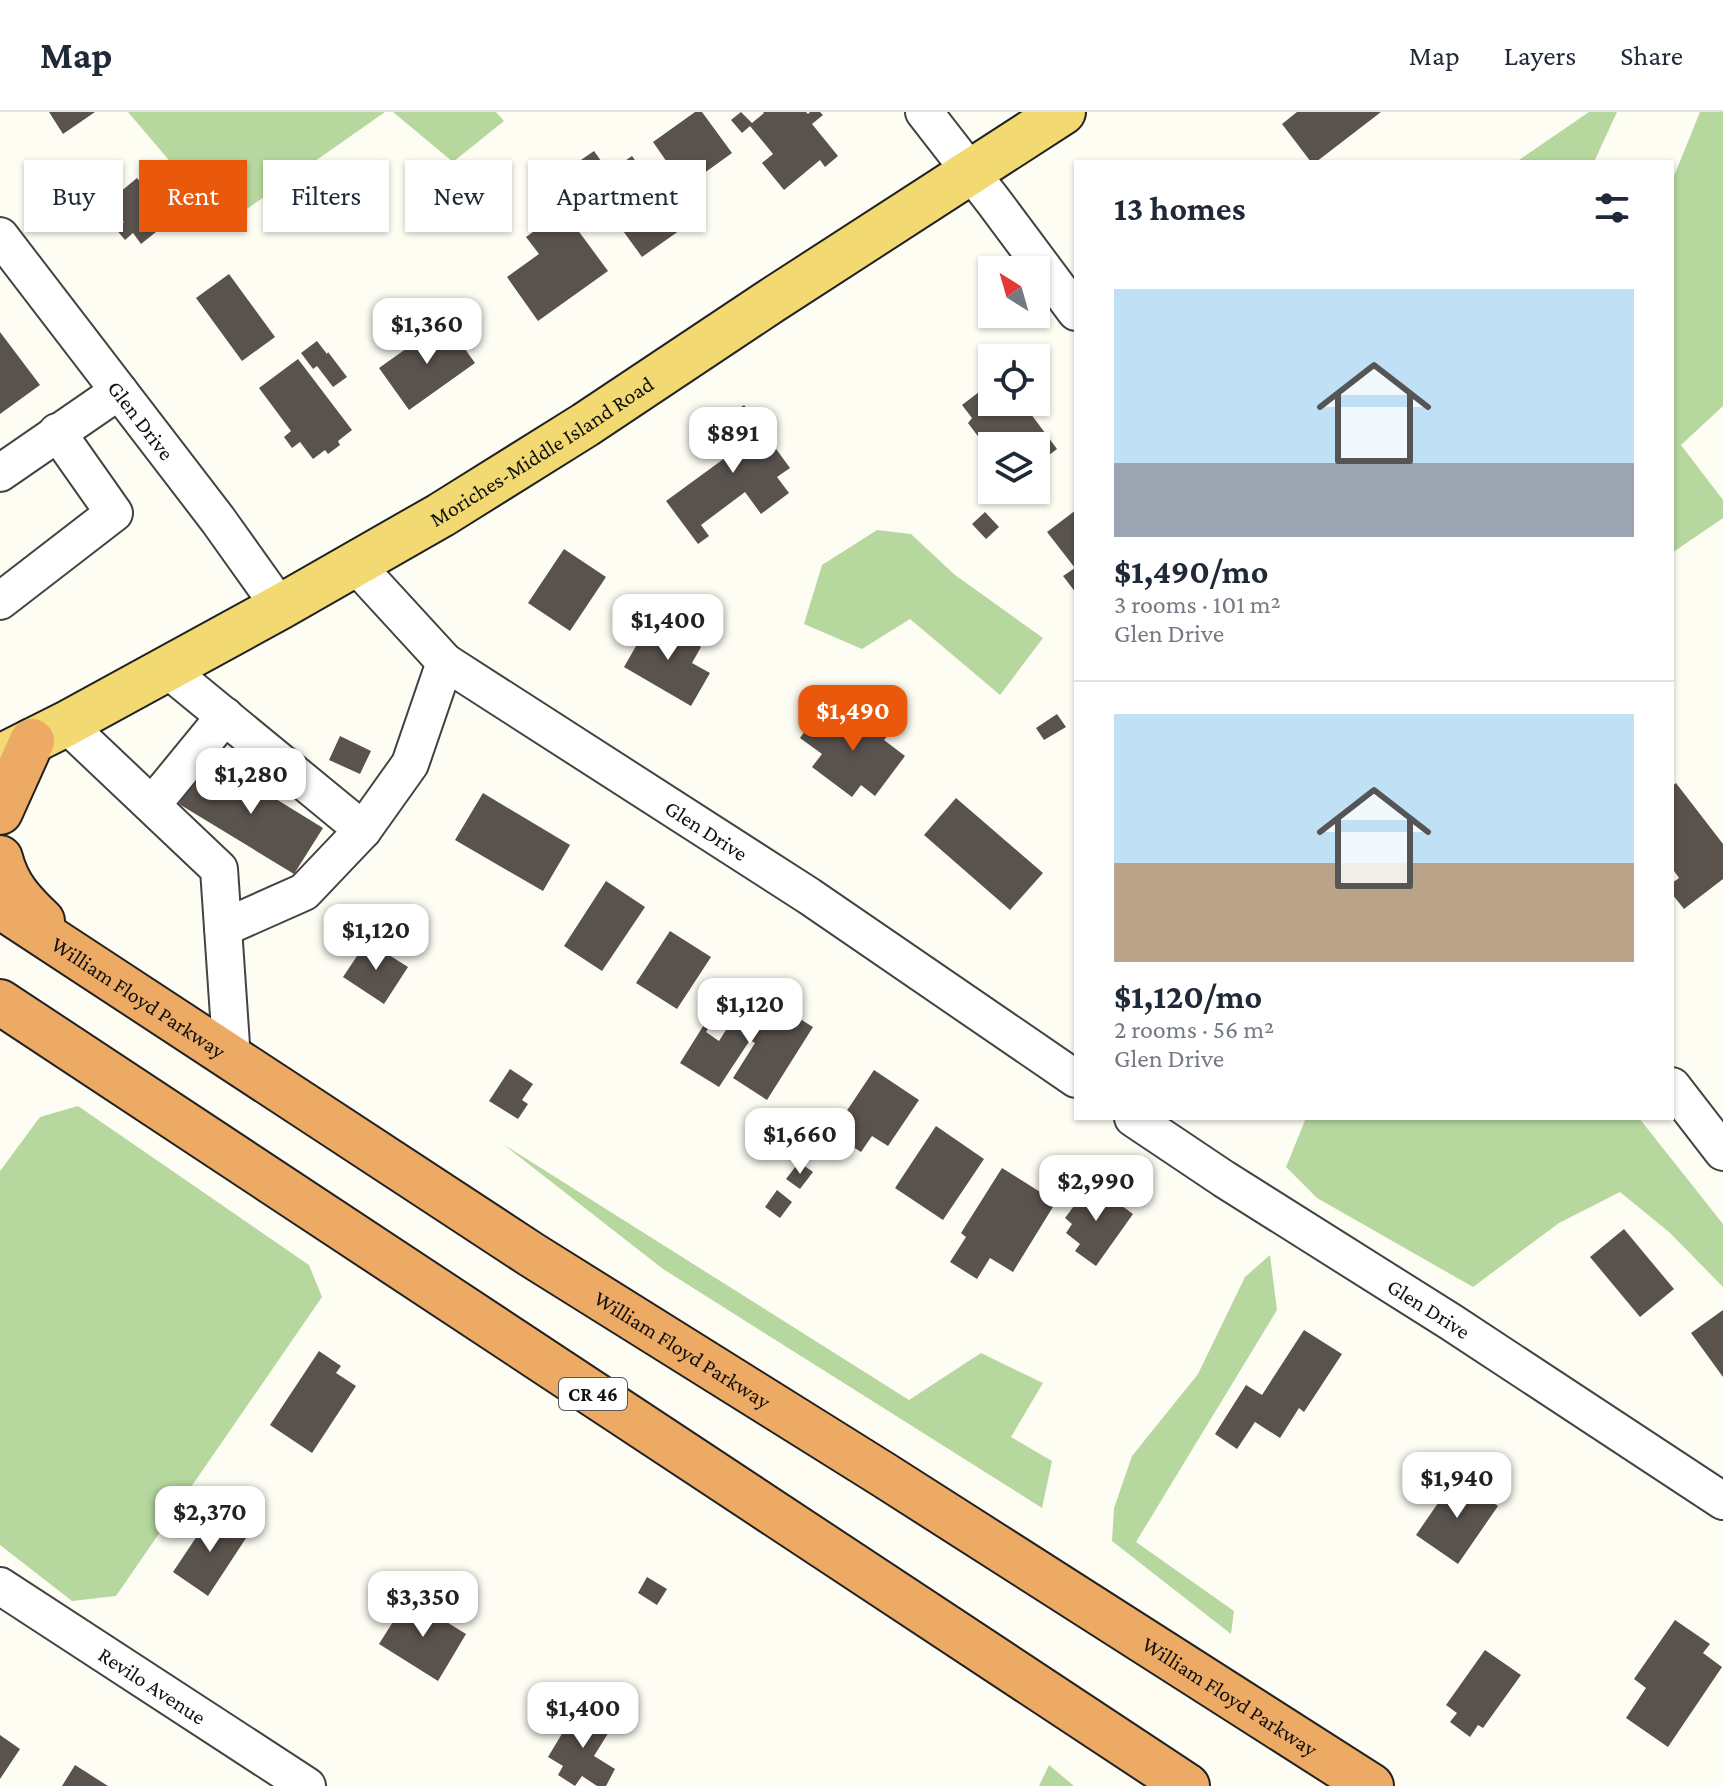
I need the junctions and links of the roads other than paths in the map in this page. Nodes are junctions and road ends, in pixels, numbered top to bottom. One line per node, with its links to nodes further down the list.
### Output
1 (924, 112): 3 (street)
2 (1063, 112): 3 (main road, Moriches-Middle Island Road)
3 (970, 172): 5 (street); 9 (main road, Moriches-Middle Island Road)
4 (0, 236): 6 (street, Glen Drive)
5 (1074, 309)
6 (119, 391): 7 (street); 11 (street, Glen Drive)
7 (57, 432): 8 (street); 10 (street)
8 (0, 473)
9 (355, 564): 11 (main road, Moriches-Middle Island Road); 12 (street, Glen Drive)
10 (0, 601)
11 (280, 607): 13 (main road, Moriches-Middle Island Road)
12 (445, 662): 18 (street); 25 (street, Glen Drive)
13 (167, 669): 14 (street); 15 (main road, Moriches-Middle Island Road)
14 (225, 716): 16 (street); 18 (street)
15 (32, 741): 16 (street); 17 (highway)
16 (152, 805): 21 (street)
17 (0, 812)
18 (363, 830): 21 (street)
19 (0, 858): 22 (highway)
20 (0, 906): 22 (highway, William Floyd Parkway)
21 (223, 928): 24 (street)
22 (84, 962): 24 (highway, William Floyd Parkway)
23 (1, 1006): 32 (highway, CR 46)
24 (232, 1060): 33 (highway, William Floyd Parkway)
25 (1074, 1078)
26 (1674, 1089): 28 (street)
27 (1136, 1120): 29 (street, Glen Drive)
28 (1723, 1152)
29 (1723, 1501)
30 (0, 1586): 31 (street, Revilo Avenue)
31 (307, 1786)
32 (1187, 1786)
33 (1371, 1786)

